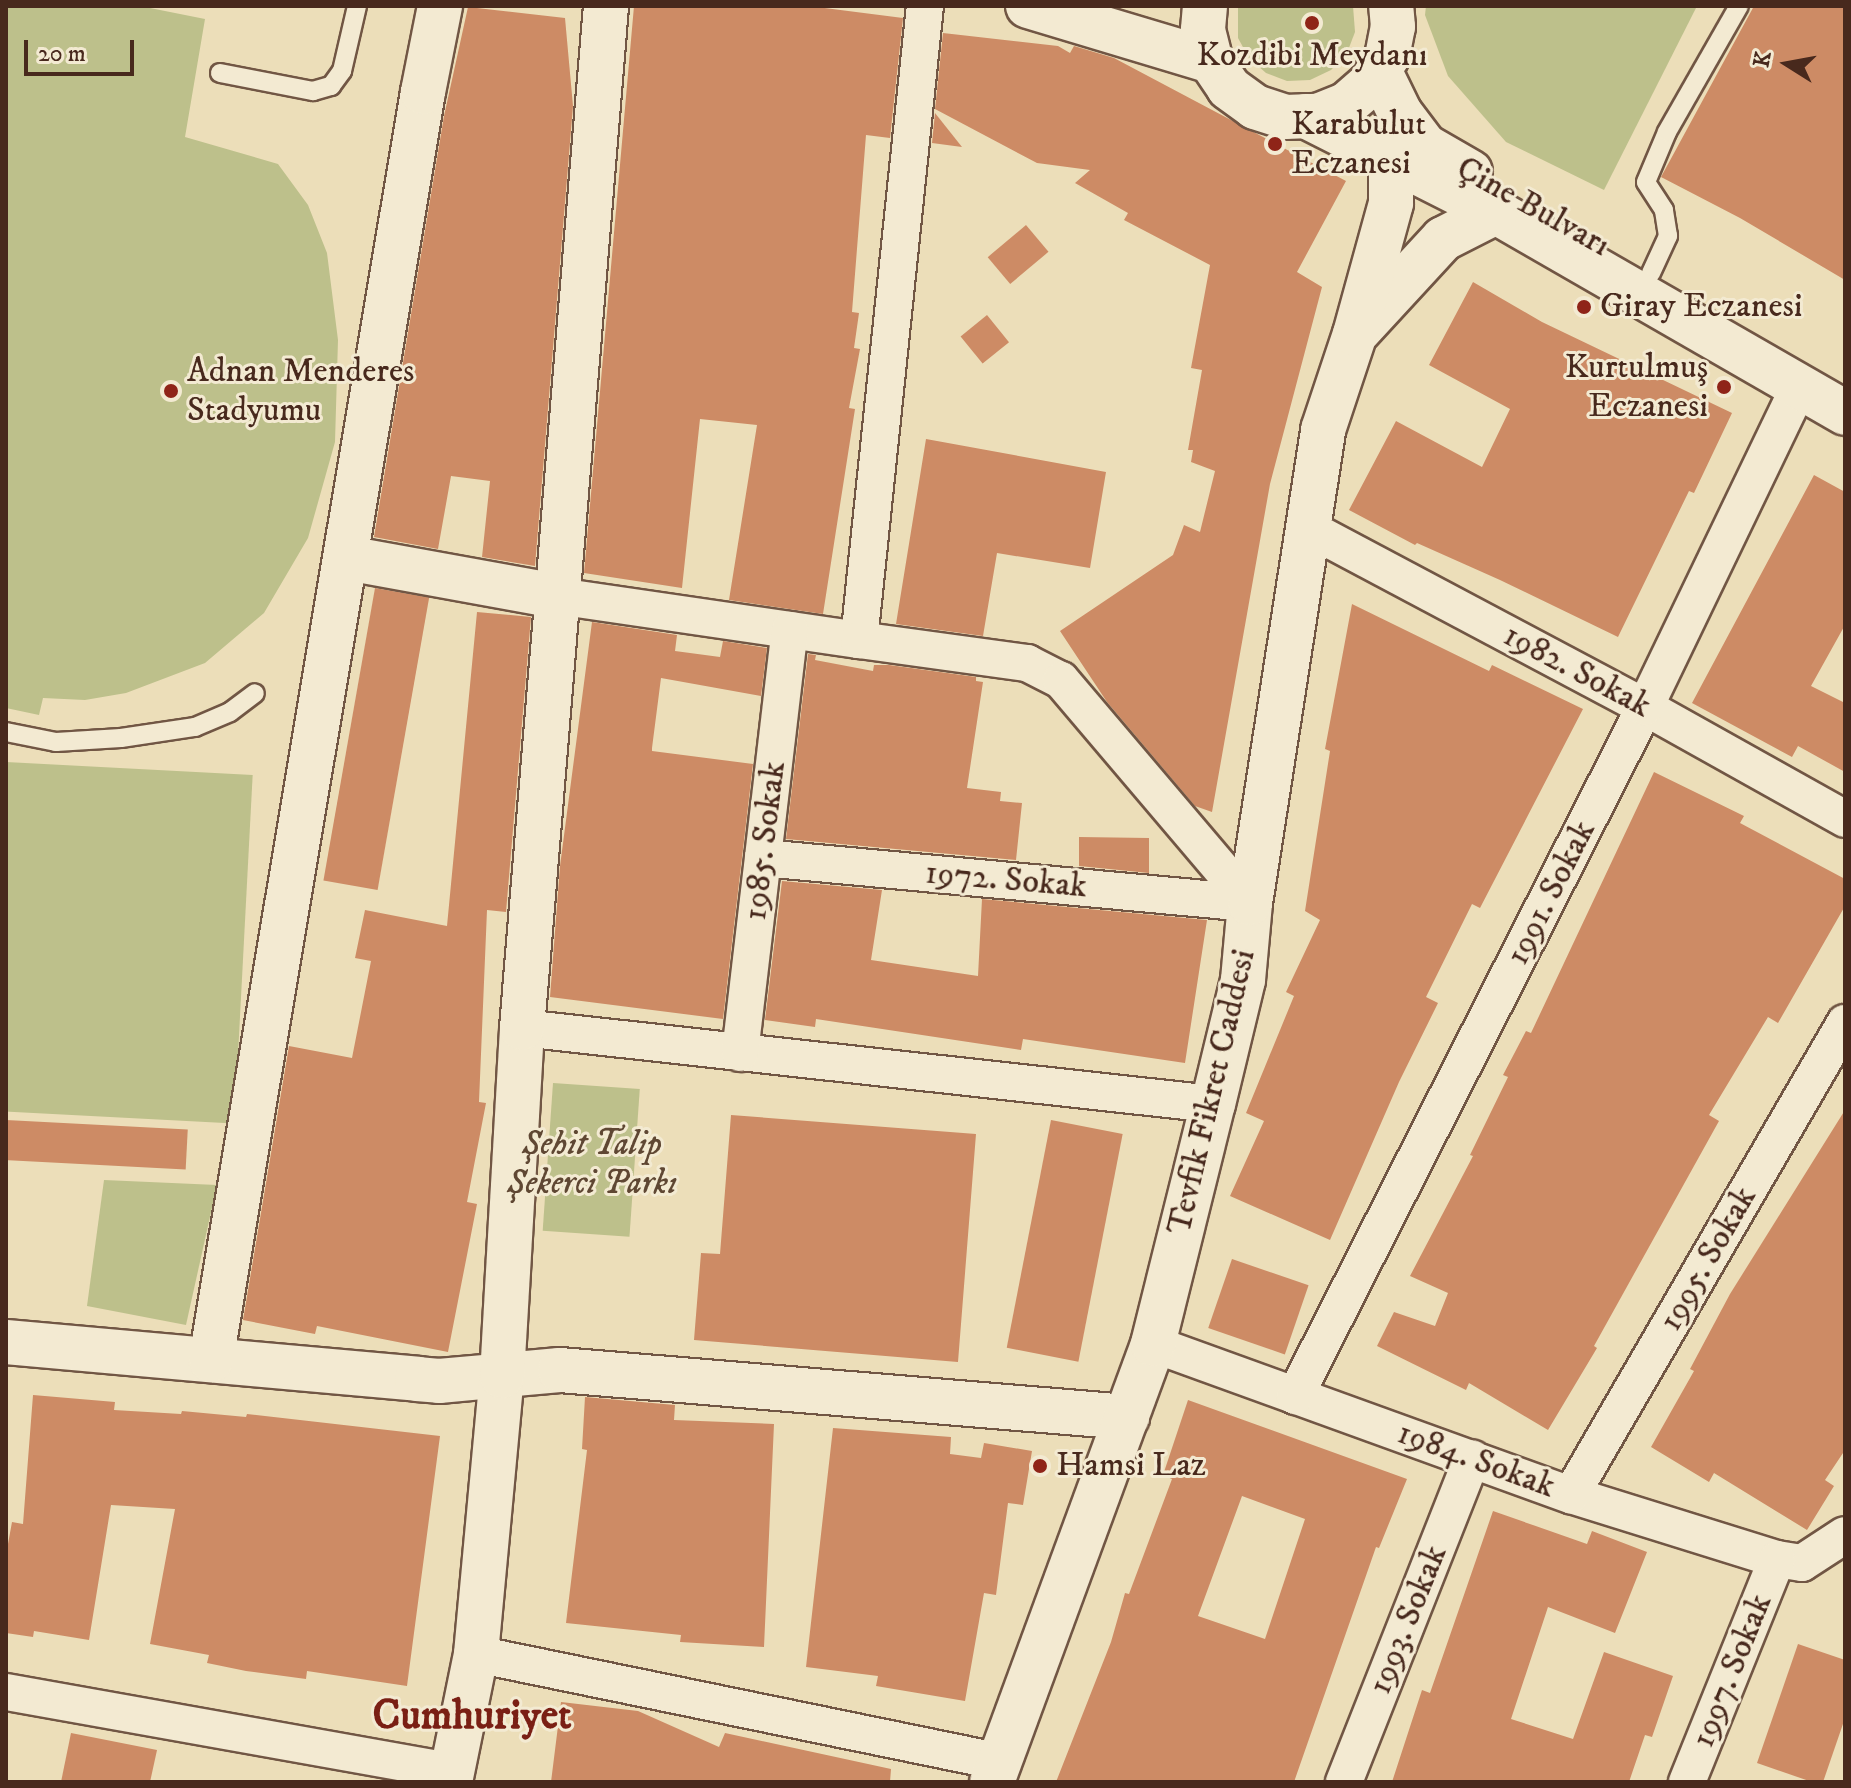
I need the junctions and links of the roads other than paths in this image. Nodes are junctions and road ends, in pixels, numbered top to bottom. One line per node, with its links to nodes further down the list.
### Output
1 (357, 6): 11 (lane)
2 (440, 6): 21 (street)
3 (606, 6): 22 (street)
4 (925, 6): 24 (street)
5 (1028, 6): 9 (street)
6 (1205, 6): 9 (street)
7 (1391, 6): 10 (street)
8 (1739, 6): 15 (lane)
9 (1211, 61): 12 (street)
10 (1379, 70): 12 (street); 15 (street, Çine Bulvarı)
11 (220, 73)
12 (1306, 116): 13 (street, Çine Bulvarı)
13 (1391, 158): 14 (street, Çine Bulvarı); 16 (street, Tevfik Fikret Caddesi)
14 (1496, 212): 16 (street, Tevfik Fikret Caddesi); 18 (street, Çine Bulvarı)
15 (1651, 273): 17 (street, Çine Bulvarı)
16 (1355, 334): 20 (street, Tevfik Fikret Caddesi)
17 (1845, 384)
18 (1799, 387): 19 (street, Çine Bulvarı); 26 (street, 1991. Sokak)
19 (1845, 413)
20 (1306, 527): 26 (street, 1982. Sokak); 30 (street, Tevfik Fikret Caddesi)
21 (347, 558): 22 (street); 37 (street)
22 (557, 596): 23 (street); 32 (street)
23 (790, 630): 24 (street); 29 (street, 1985. Sokak)
24 (859, 640): 30 (street)
25 (255, 693): 27 (lane)
26 (1645, 707): 28 (street, 1982. Sokak); 39 (street, 1991. Sokak)
27 (6, 732)
28 (1845, 819)
29 (763, 858): 30 (street, 1972. Sokak); 33 (street, 1985. Sokak)
30 (1250, 903): 34 (street, Tevfik Fikret Caddesi)
31 (1845, 1023): 42 (street, 1995. Sokak)
32 (522, 1028): 33 (street); 38 (street)
33 (740, 1053): 34 (street)
34 (1213, 1104): 36 (street, Tevfik Fikret Caddesi)
35 (6, 1342): 37 (street)
36 (1153, 1344): 39 (street, 1984. Sokak); 40 (street, Tevfik Fikret Caddesi)
37 (211, 1360): 38 (street)
38 (502, 1376): 40 (street); 45 (street)
39 (1295, 1396): 41 (street, 1984. Sokak)
40 (1127, 1417): 47 (street, Tevfik Fikret Caddesi)
41 (1472, 1458): 42 (street, 1984. Sokak); 49 (street, 1993. Sokak)
42 (1571, 1495): 44 (street, 1984. Sokak)
43 (1845, 1535): 44 (street)
44 (1790, 1561): 50 (street, 1997. Sokak)
45 (476, 1654): 47 (street); 48 (street)
46 (6, 1692): 48 (street)
47 (996, 1772)
48 (452, 1777)
49 (1344, 1782)
50 (1687, 1782)

